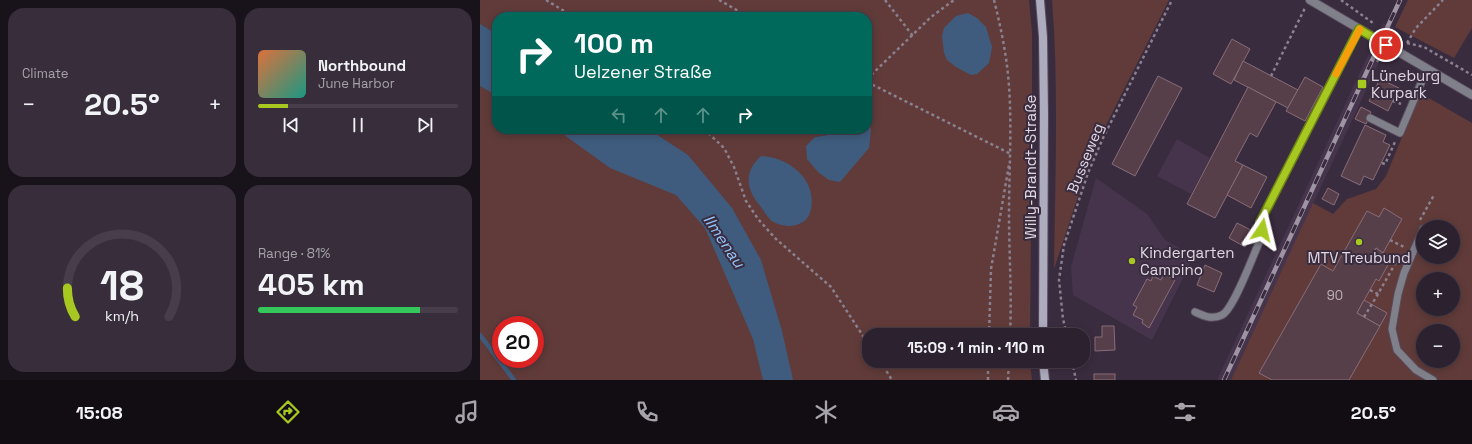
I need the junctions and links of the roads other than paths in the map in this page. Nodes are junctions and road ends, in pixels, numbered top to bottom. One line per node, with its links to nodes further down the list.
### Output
1 (1040, 0): 9 (main road, Willy-Brandt-Straße)
2 (1308, 3): 3 (street)
3 (1359, 29): 4 (street); 8 (lane)
4 (1427, 69): 5 (street); 6 (lane)
5 (1472, 95)
6 (1370, 118)
7 (1416, 240): 12 (lane)
8 (1195, 312)
9 (1043, 328)
10 (1044, 368): 11 (main road)
11 (1045, 380)
12 (1433, 380)

